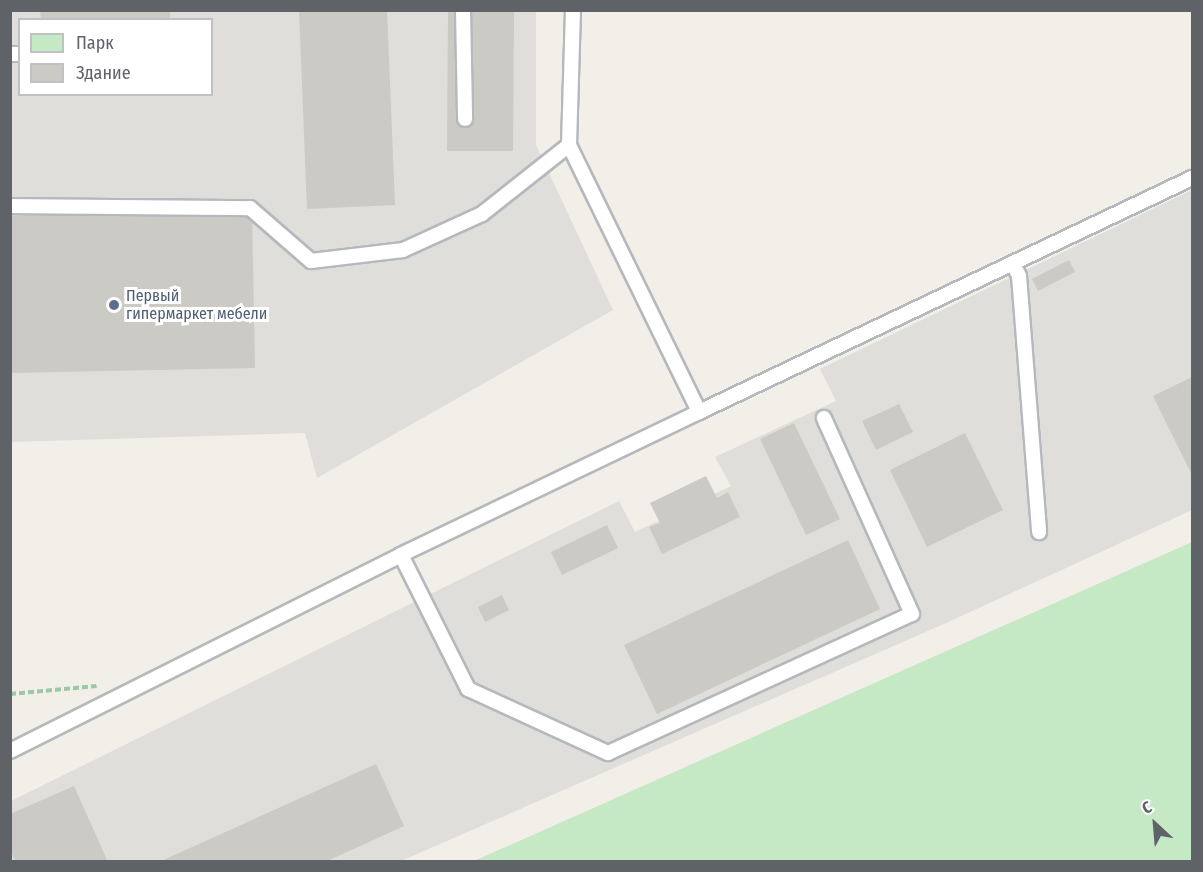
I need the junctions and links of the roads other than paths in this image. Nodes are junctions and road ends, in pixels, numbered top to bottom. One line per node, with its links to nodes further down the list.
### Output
1 (463, 10): 3 (lane)
2 (573, 10): 4 (lane)
3 (465, 119)
4 (569, 145): 6 (lane); 8 (lane)
5 (1192, 178): 7 (lane)
6 (10, 206)
7 (1013, 264): 8 (lane); 10 (lane)
8 (699, 412): 11 (lane)
9 (824, 418): 11 (lane)
10 (1039, 532)
11 (401, 555): 12 (lane)
12 (10, 751)

